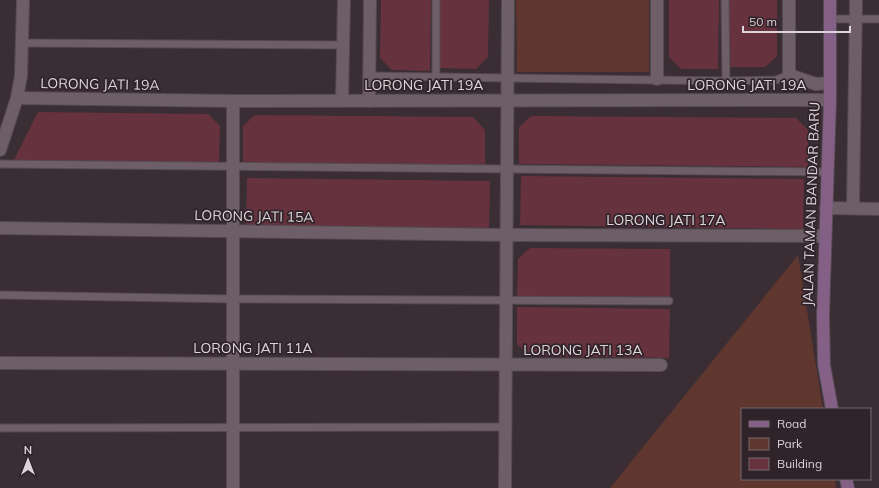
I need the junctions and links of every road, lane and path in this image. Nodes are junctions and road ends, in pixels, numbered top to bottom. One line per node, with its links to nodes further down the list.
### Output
1 (23, 0): 14 (street)
2 (344, 0): 15 (street)
3 (370, 0): 16 (street)
4 (436, 0): 17 (lane)
5 (508, 0): 19 (street)
6 (657, 0): 20 (street)
7 (725, 0): 21 (lane)
8 (789, 0): 18 (street)
9 (830, 0): 11 (street, JALAN TAMAN BANDAR BARU)
10 (856, 0): 12 (street)
11 (830, 19): 12 (lane); 22 (street, JALAN TAMAN BANDAR BARU)
12 (856, 19): 13 (lane); 35 (street)
13 (879, 19)
14 (24, 43): 15 (lane); 23 (street)
15 (343, 46): 25 (street)
16 (369, 76): 17 (lane); 26 (street)
17 (436, 76): 19 (lane)
18 (789, 76): 21 (lane); 22 (street)
19 (508, 77): 20 (lane); 27 (street)
20 (657, 79): 21 (lane)
21 (726, 81)
22 (829, 83): 28 (street, JALAN TAMAN BANDAR BARU)
23 (17, 98): 24 (street, LORONG JATI 19A); 29 (street)
24 (233, 100): 25 (street, LORONG JATI 19A); 31 (street)
25 (342, 100): 26 (street, LORONG JATI 19A)
26 (369, 100): 27 (street, LORONG JATI 19A)
27 (508, 100): 28 (street, LORONG JATI 19A); 32 (street)
28 (830, 100): 33 (street, JALAN TAMAN BANDAR BARU)
29 (0, 150)
30 (0, 164): 31 (lane)
31 (233, 167): 32 (lane); 38 (street)
32 (507, 170): 33 (lane); 39 (street)
33 (827, 172): 34 (street, JALAN TAMAN BANDAR BARU)
34 (826, 208): 35 (street); 40 (street, JALAN TAMAN BANDAR BARU)
35 (853, 208): 36 (street)
36 (879, 209)
37 (0, 228): 38 (street, LORONG JATI 15A)
38 (233, 231): 39 (street, LORONG JATI 15A); 42 (street)
39 (507, 235): 40 (street, LORONG JATI 17A); 43 (street)
40 (825, 236): 49 (street, JALAN TAMAN BANDAR BARU)
41 (0, 295): 42 (lane)
42 (233, 299): 43 (lane); 46 (street)
43 (506, 300): 44 (lane); 47 (street)
44 (669, 301)
45 (0, 363): 46 (street, LORONG JATI 11A)
46 (233, 363): 47 (street, LORONG JATI 11A); 50 (street)
47 (506, 365): 48 (street, LORONG JATI 13A); 51 (street)
48 (661, 365)
49 (832, 408)
50 (233, 426): 51 (lane); 52 (lane); 53 (street)
51 (505, 427): 54 (street)
52 (0, 428)
53 (233, 488)
54 (505, 488)

